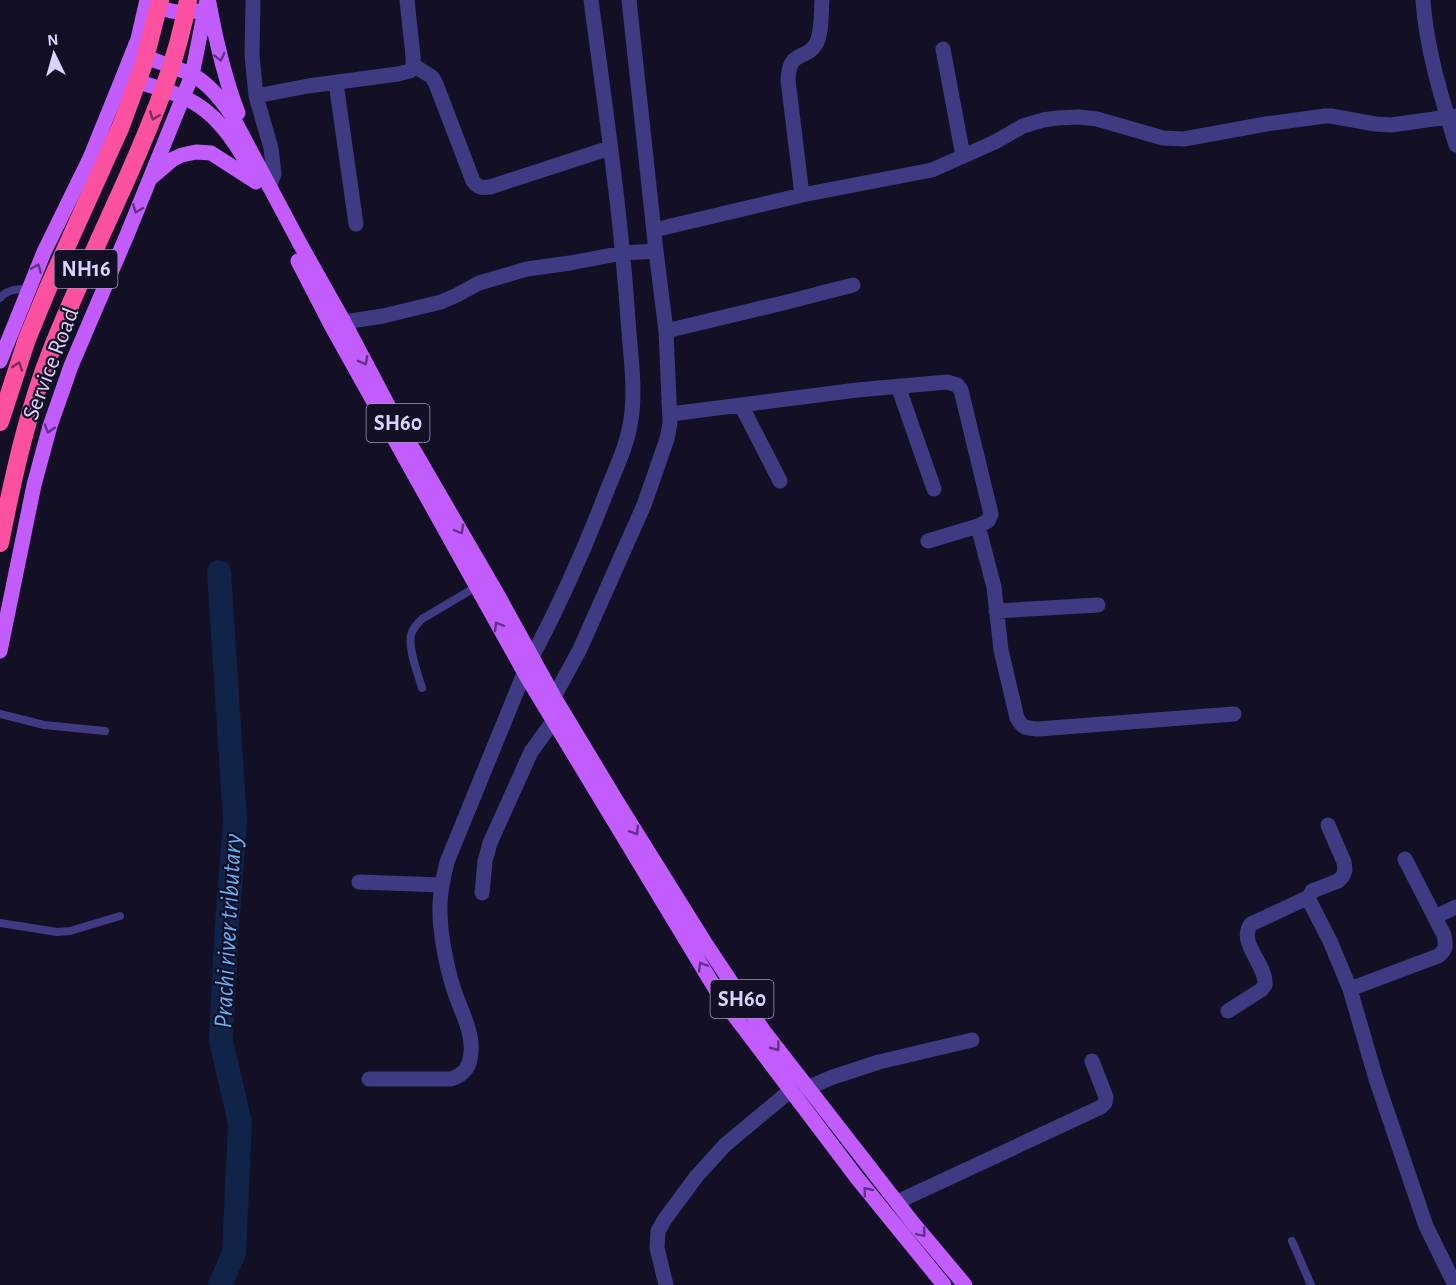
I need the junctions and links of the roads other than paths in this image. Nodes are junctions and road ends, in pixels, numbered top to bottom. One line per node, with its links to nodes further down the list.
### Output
1 (149, 0): 4 (main road); 12 (main road, Service Road)
2 (160, 0): 41 (highway, NH16, one-way to 2, bridge)
3 (188, 0): 46 (highway, NH16, one-way to 46, bridge)
4 (207, 0): 14 (main road, Service Road); 21 (main road, one-way to 21)
5 (253, 0): 17 (street)
6 (407, 0): 13 (street)
7 (591, 0): 22 (street)
8 (629, 0): 29 (street)
9 (822, 0): 26 (street)
10 (1423, 0): 19 (street)
11 (943, 49): 23 (street)
12 (133, 52): 14 (main road, SH60); 15 (main road, Service Road)
13 (413, 65): 16 (street); 22 (street)
14 (192, 75): 18 (main road, Service Road); 21 (main road, SH60)
15 (123, 77): 18 (main road, SH60); 33 (main road, Service Road, one-way to 15)
16 (336, 82): 17 (street); 28 (street)
17 (256, 96): 25 (street)
18 (184, 97): 24 (main road, Service Road); 25 (main road, SH60)
19 (1452, 116): 20 (street); 23 (street)
20 (1456, 145)
21 (250, 148): 25 (main road, SH60)
22 (610, 148): 31 (street)
23 (963, 156): 26 (street)
24 (148, 181): 25 (main road); 50 (main road, Service Road, one-way to 50)
25 (263, 184): 27 (main road, SH60)
26 (802, 195): 29 (street)
27 (284, 222): 35 (main road, SH60); 47 (main road, SH60)
28 (356, 224)
29 (654, 230): 30 (street)
30 (654, 251): 31 (street); 36 (street)
31 (625, 253): 35 (street); 51 (street)
32 (853, 285): 36 (street)
33 (29, 289): 34 (lane); 37 (main road, Service Road)
34 (0, 298)
35 (344, 322): 51 (main road, SH60, one-way to 51)
36 (666, 331): 40 (street)
37 (0, 361)
38 (898, 386): 39 (street); 43 (street); 44 (street)
39 (741, 405): 40 (street); 42 (street)
40 (671, 414): 53 (street)
41 (0, 422)
42 (780, 481)
43 (934, 489)
44 (978, 526): 45 (street); 49 (street)
45 (928, 541)
46 (0, 543)
47 (476, 587): 51 (main road, SH60, one-way to 47); 52 (lane)
48 (1098, 605): 49 (street)
49 (996, 611): 55 (street)
50 (0, 651)
51 (530, 667): 53 (main road, SH60); 61 (street)
52 (422, 688)
53 (550, 698): 56 (main road, SH60); 73 (main road, SH60, one-way to 73)
54 (0, 714): 57 (lane)
55 (1234, 714)
56 (554, 720): 62 (street); 74 (main road, SH60, one-way to 56)
57 (105, 731)
58 (1328, 825): 63 (street)
59 (1405, 859): 66 (street)
60 (359, 882): 61 (street)
61 (442, 885): 72 (street)
62 (482, 893)
63 (1309, 897): 68 (street); 69 (street)
64 (1456, 907): 66 (street)
65 (120, 916): 67 (lane)
66 (1435, 917): 68 (street)
67 (0, 923)
68 (1350, 989): 77 (street)
69 (1228, 1011)
70 (972, 1040): 73 (street)
71 (1092, 1061): 75 (street)
72 (369, 1079)
73 (807, 1088): 75 (main road, SH60)
74 (791, 1090): 78 (street); 79 (main road, SH60, one-way to 74)
75 (897, 1202): 80 (main road, SH60, one-way to 80)
76 (1292, 1241): 81 (lane)
77 (1454, 1284)
78 (666, 1285)
79 (944, 1285)
80 (965, 1285)
81 (1311, 1285)

